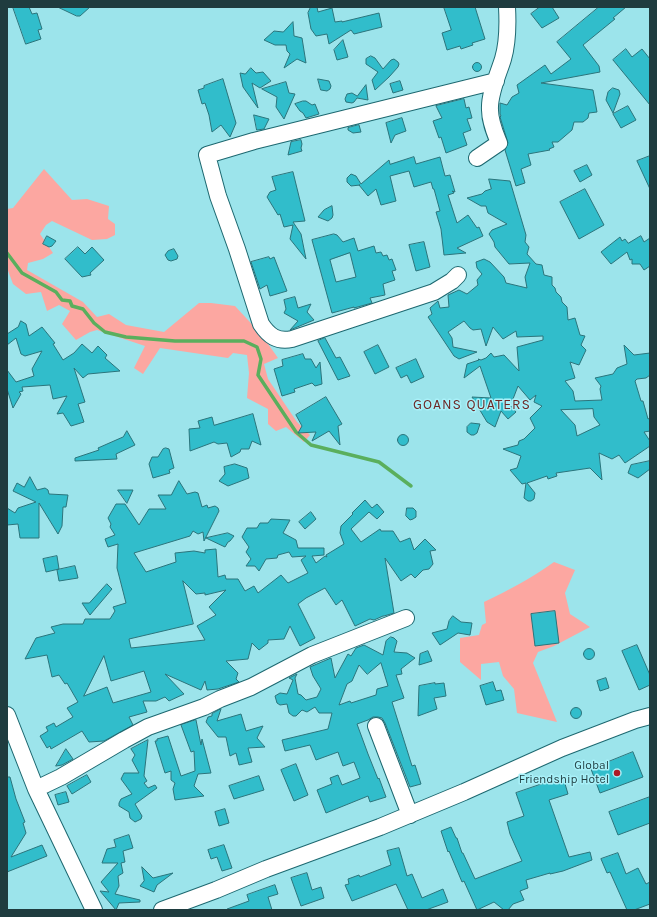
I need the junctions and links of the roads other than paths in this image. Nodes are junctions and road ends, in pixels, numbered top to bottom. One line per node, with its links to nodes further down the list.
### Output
1 (507, 7): 2 (street)
2 (496, 81): 3 (street); 4 (street)
3 (477, 158)
4 (458, 275)
5 (406, 618): 9 (street)
6 (7, 715): 9 (street)
7 (650, 716): 10 (street)
8 (376, 726): 10 (street)
9 (36, 789): 11 (street)
10 (410, 815): 12 (street)
11 (94, 910)
12 (162, 910)

